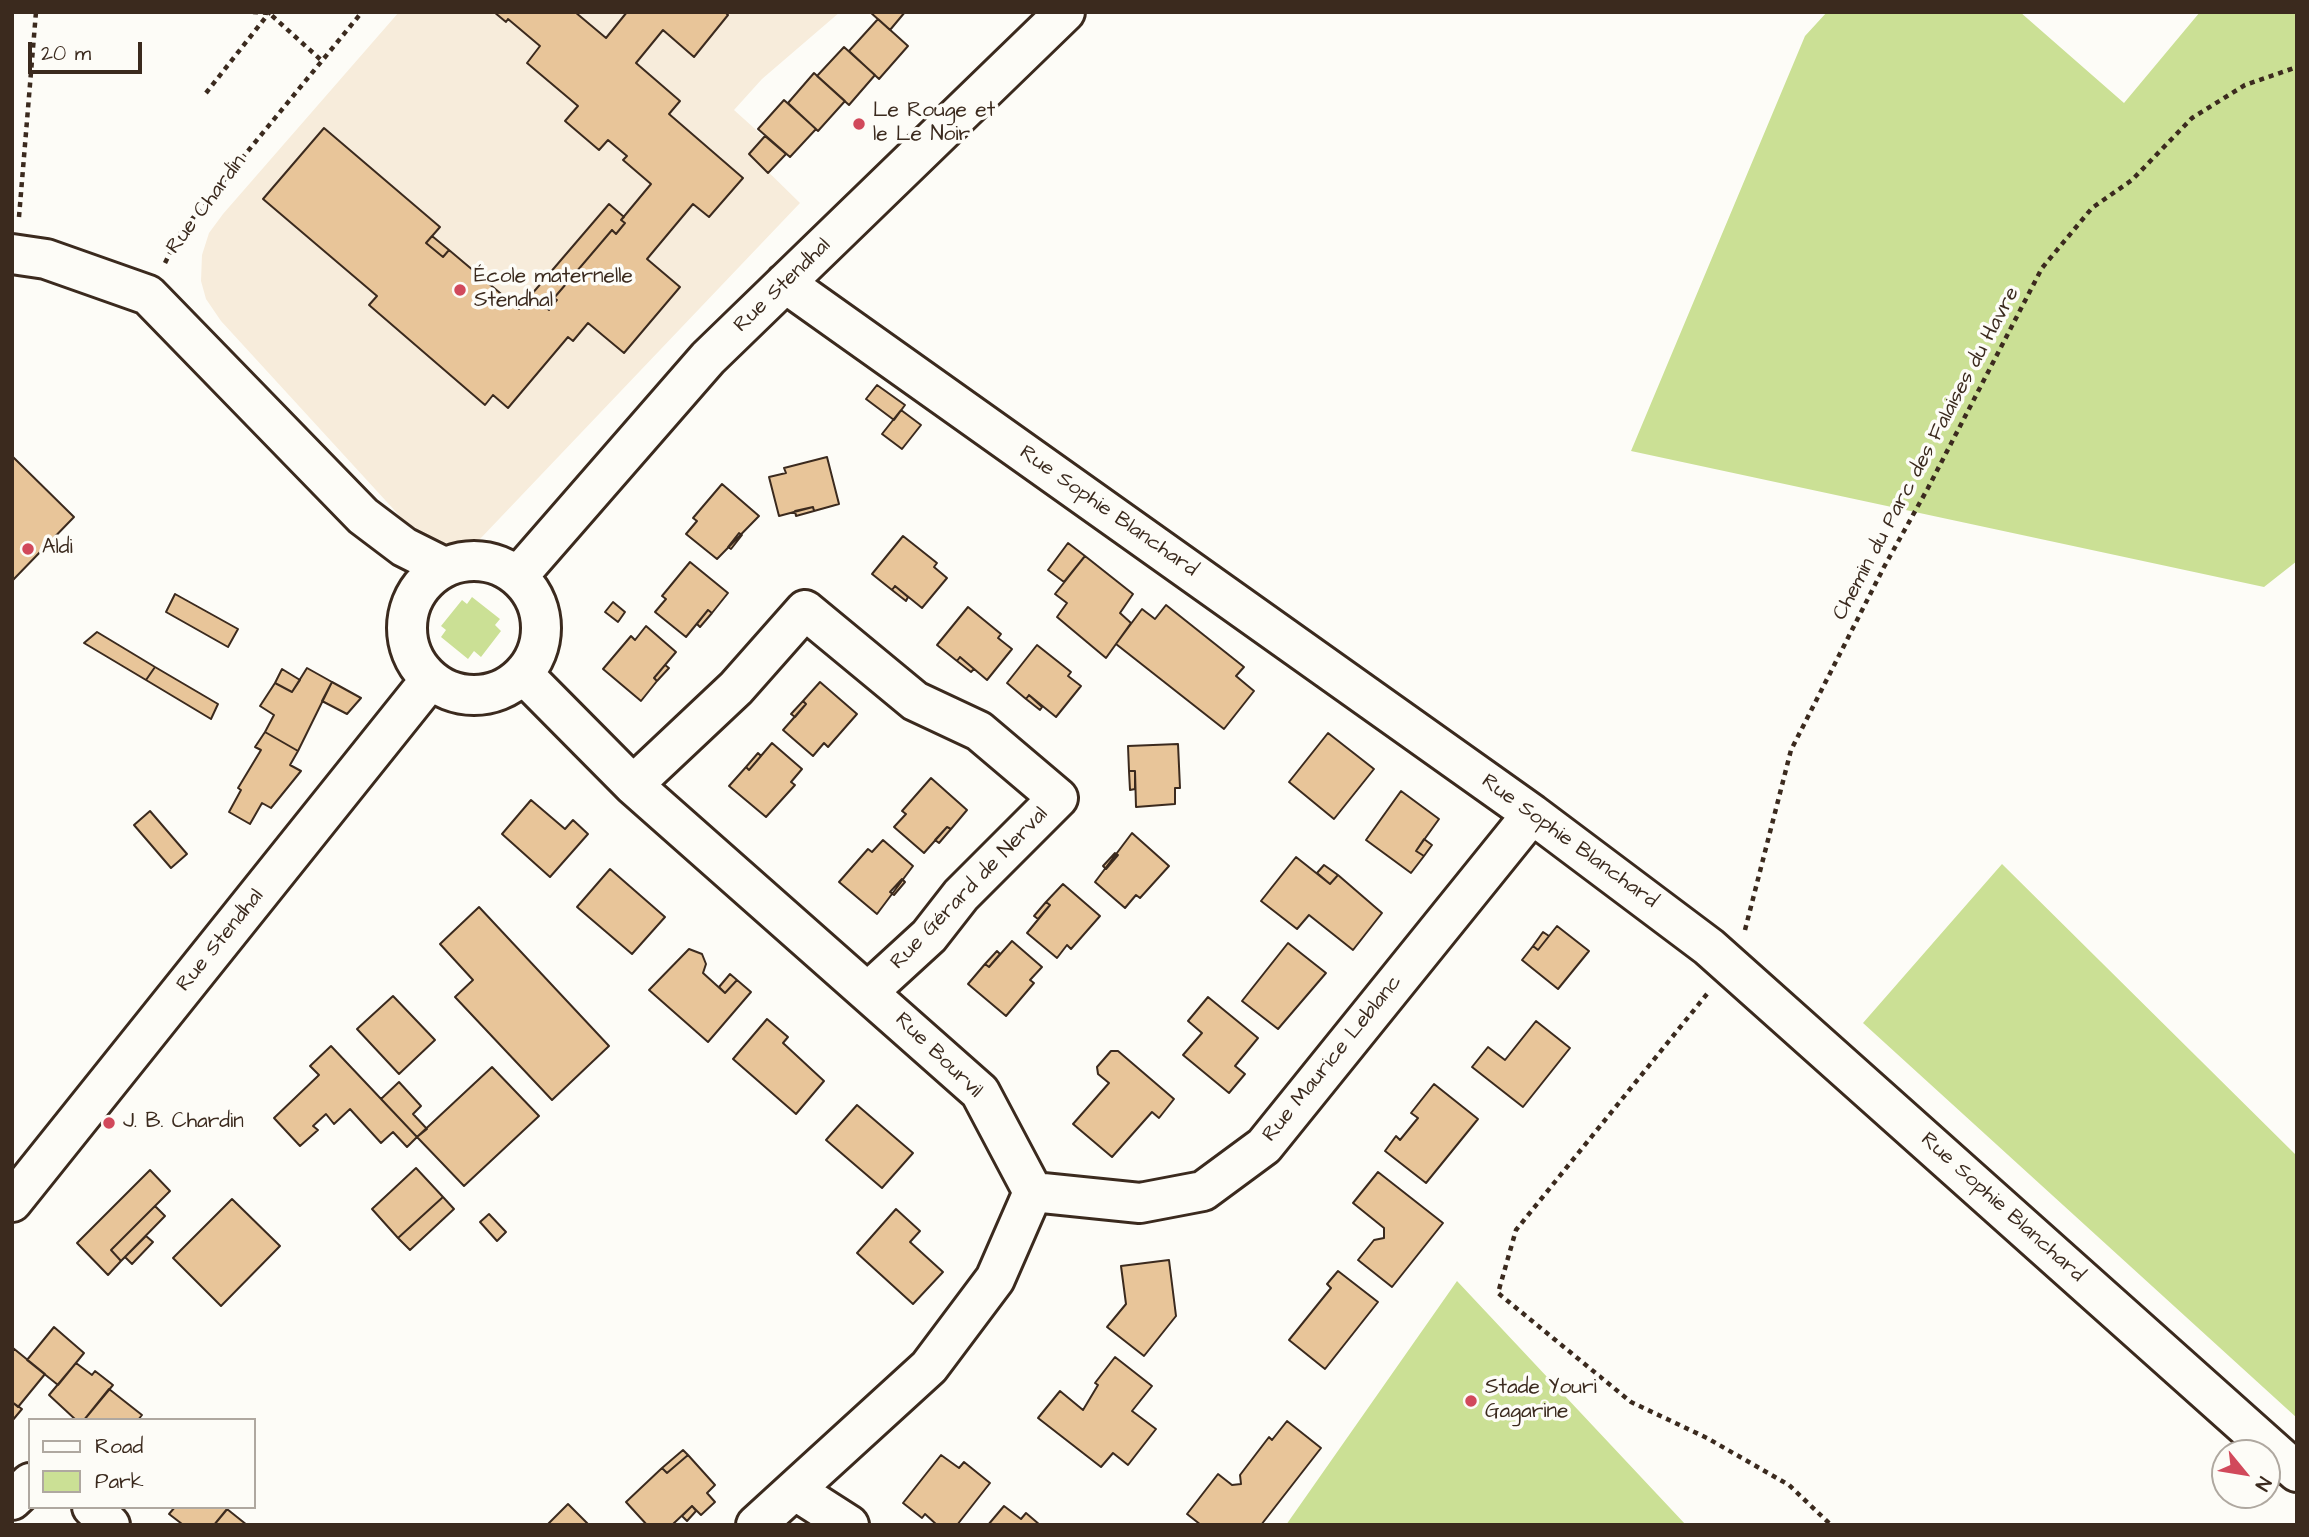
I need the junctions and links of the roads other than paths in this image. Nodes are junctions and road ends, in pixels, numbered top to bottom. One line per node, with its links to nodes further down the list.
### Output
1 (1065, 12): 3 (street, Rue Stendhal)
2 (14, 254): 4 (street)
3 (785, 283): 6 (street, Rue Stendhal); 11 (street, Rue Sophie Blanchard)
4 (363, 516): 5 (street); 7 (street)
5 (444, 567): 6 (street); 7 (street)
6 (517, 576): 8 (street)
7 (410, 604): 9 (street)
8 (523, 674): 9 (street); 10 (street, Rue Bourvil)
9 (430, 680): 14 (street, Rue Stendhal)
10 (633, 785): 12 (street, Rue Bourvil); 12 (street, Rue Gérard de Nerval)
11 (1532, 814): 13 (street, Rue Maurice Leblanc); 15 (street, Rue Sophie Blanchard)
12 (869, 991): 13 (street, Rue Bourvil)
13 (1033, 1192): 17 (street)
14 (12, 1202)
15 (2297, 1472)
16 (28, 1485): 18 (street)
17 (796, 1491): 21 (street); 22 (street)
18 (12, 1500)
19 (94, 1509): 20 (street)
20 (110, 1525)
21 (756, 1525)
22 (849, 1525)

